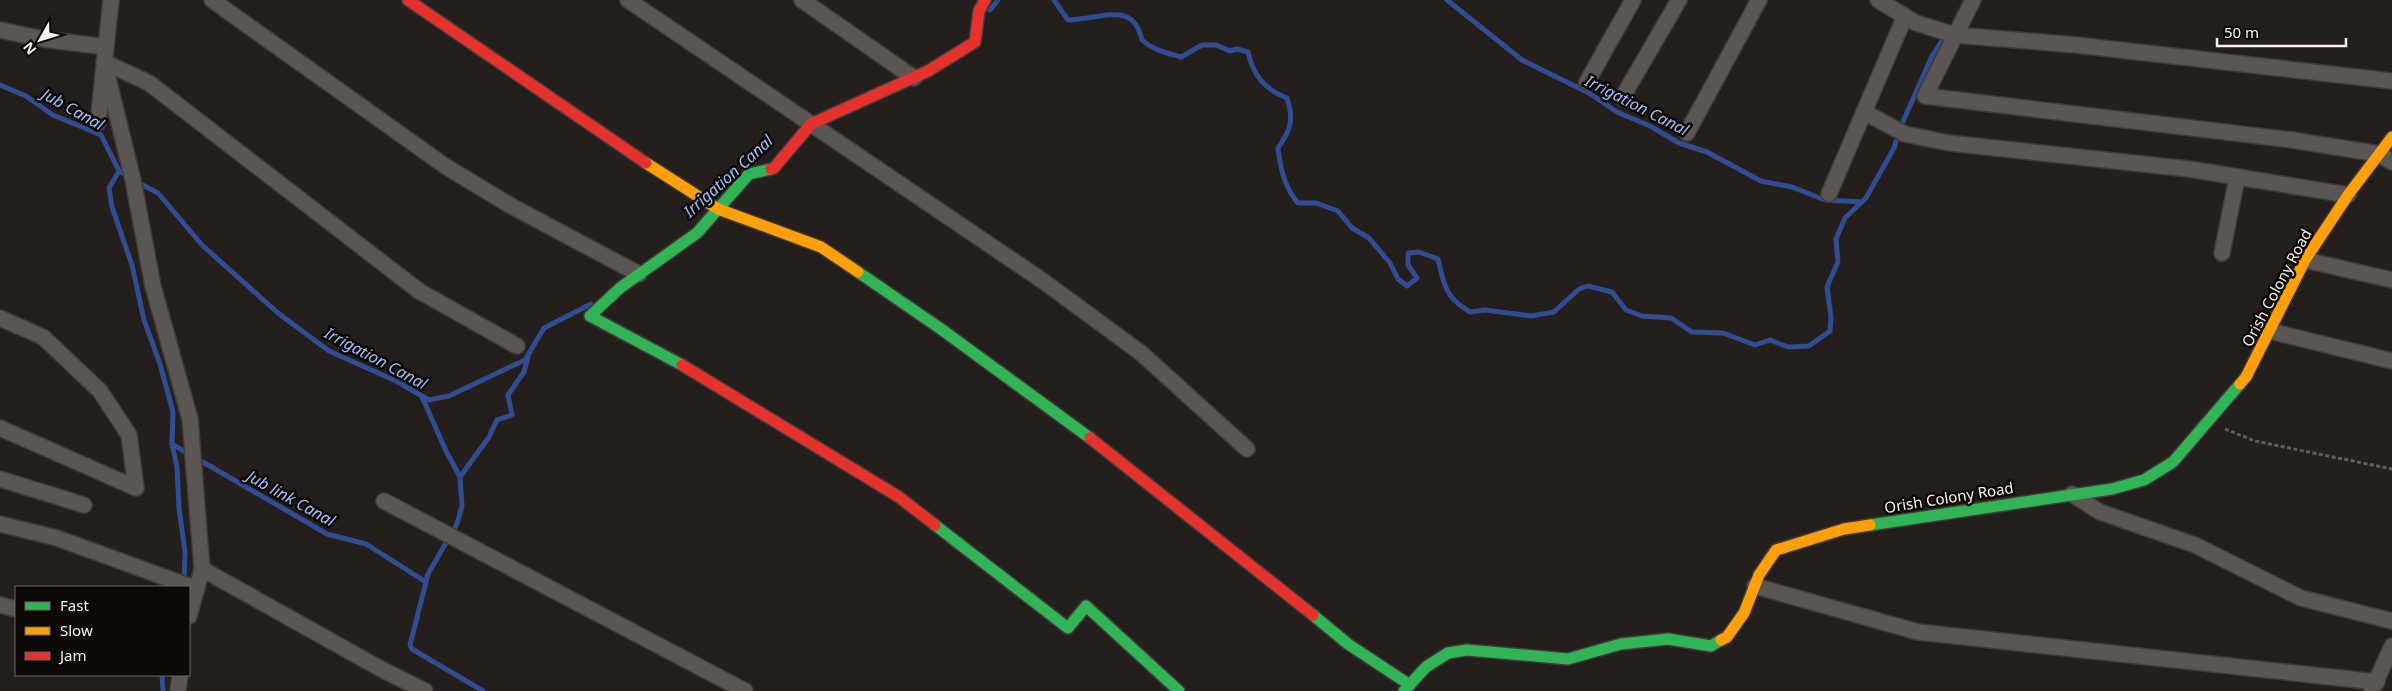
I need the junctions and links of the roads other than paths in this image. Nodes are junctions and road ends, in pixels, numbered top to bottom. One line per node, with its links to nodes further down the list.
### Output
1 (111, 0): 15 (street)
2 (212, 0): 32 (street)
3 (408, 0): 29 (street)
4 (628, 0): 22 (street)
5 (802, 0): 16 (street)
6 (985, 0): 16 (street)
7 (1633, 0): 18 (street)
8 (1679, 0): 19 (street)
9 (1759, 0): 23 (street)
10 (1878, 0): 12 (street)
11 (1973, 0): 14 (street)
12 (1905, 16): 14 (street); 20 (street)
13 (0, 30): 15 (street)
14 (1955, 34): 17 (street); 25 (street)
15 (105, 54): 21 (street); 36 (street); 45 (street)
16 (914, 78): 22 (street)
17 (2392, 81)
18 (1587, 82)
19 (1622, 98)
20 (1864, 112): 26 (street); 27 (street)
21 (98, 123)
22 (811, 124): 29 (street); 39 (street)
23 (1687, 133)
24 (2392, 138): 25 (street, Orish Colony Road)
25 (2386, 158): 28 (street, Orish Colony Road)
26 (2237, 178): 28 (street); 30 (street)
27 (1829, 194)
28 (2348, 195): 31 (street, Orish Colony Road)
29 (718, 209): 32 (street); 57 (street)
30 (2222, 252)
31 (2305, 260): 33 (street); 35 (street, Orish Colony Road)
32 (639, 274): 61 (street)
33 (2392, 280)
34 (0, 318): 38 (street)
35 (2270, 331): 37 (street); 41 (street, Orish Colony Road)
36 (517, 346)
37 (2392, 362)
38 (0, 428)
39 (1247, 449)
40 (0, 480): 43 (street)
41 (2072, 494): 48 (street, Orish Colony Road); 53 (street)
42 (384, 501): 60 (street)
43 (84, 506)
44 (0, 524): 46 (street)
45 (202, 569): 49 (street); 59 (street)
46 (189, 586)
47 (190, 586): 49 (street)
48 (1755, 586): 56 (street); 57 (street, Orish Colony Road)
49 (197, 589): 52 (street)
50 (0, 605): 51 (street)
51 (15, 609)
52 (190, 613)
53 (2392, 620)
54 (2392, 646): 56 (street)
55 (180, 676): 58 (street)
56 (2374, 686)
57 (1407, 688)
58 (178, 691)
59 (426, 691)
60 (745, 691)
61 (1179, 691)

